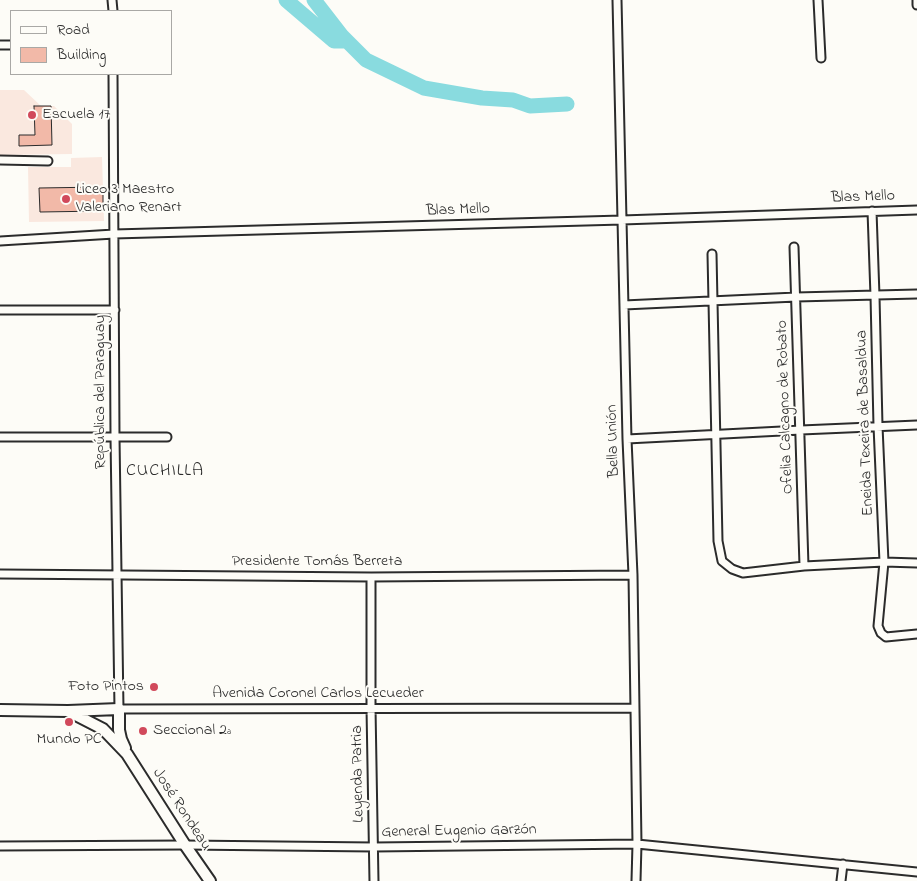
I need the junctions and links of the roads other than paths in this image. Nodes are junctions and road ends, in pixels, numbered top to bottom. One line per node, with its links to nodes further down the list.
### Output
1 (616, 0): 11 (street, Bella Unión)
2 (818, 0): 5 (street)
3 (917, 0): 4 (street)
4 (917, 5)
5 (820, 58)
6 (113, 75): 12 (street, República del Paraguay)
7 (0, 160): 8 (street)
8 (48, 161)
9 (917, 210): 10 (street, Blas Mello)
10 (872, 211): 11 (street, Blas Mello); 17 (street, Eneida Texeira de Basaldua)
11 (622, 220): 12 (street, Blas Mello); 20 (street, Bella Unión)
12 (114, 234): 13 (street, Blas Mello); 22 (street, República del Paraguay)
13 (0, 241)
14 (794, 248): 18 (street, Ofelia Calcagno de Robato)
15 (712, 254): 19 (street)
16 (917, 294): 17 (street)
17 (875, 296): 18 (street); 24 (street, Eneida Texeira de Basaldua)
18 (796, 297): 19 (street); 25 (street, Ofelia Calcagno de Robato)
19 (713, 301): 20 (street); 26 (street)
20 (624, 305): 30 (street, Bella Unión)
21 (0, 310): 22 (street)
22 (115, 310): 28 (street, República del Paraguay)
23 (917, 425): 24 (street)
24 (878, 426): 25 (street); 31 (street, Eneida Texeira de Basaldua)
25 (801, 430): 26 (street); 33 (street, Ofelia Calcagno de Robato)
26 (715, 435): 30 (street); 33 (street)
27 (0, 437): 28 (street)
28 (115, 437): 29 (street); 36 (street, República del Paraguay)
29 (167, 437)
30 (627, 439): 35 (street, Bella Unión)
31 (884, 562): 32 (street); 33 (street); 38 (street, Eneida Texeira de Basaldua)
32 (917, 563)
33 (804, 566)
34 (0, 574): 36 (street, Presidente Tomás Berreta)
35 (633, 574): 37 (street, Presidente Tomás Berreta); 40 (street, Bella Unión)
36 (117, 575): 37 (street, Presidente Tomás Berreta); 41 (street, República del Paraguay)
37 (371, 577): 39 (street, Leyenda Patria)
38 (917, 634)
39 (371, 708): 40 (street, Avenida Coronel Carlos Lecueder); 41 (street, Avenida Coronel Carlos Lecueder); 48 (street, Leyenda Patria)
40 (635, 708): 45 (street, Bella Unión)
41 (119, 709): 43 (main road, Avenida Coronel Carlos Lecueder); 44 (main road, José Rondeau)
42 (0, 710): 43 (main road, Avenida Coronel Carlos Lecueder)
43 (68, 711): 44 (main road, José Rondeau)
44 (127, 754): 46 (main road, José Rondeau)
45 (637, 844): 48 (street, General Eugenio Garzón); 49 (street, General Eugenio Garzón); 53 (street, Bella Unión)
46 (185, 845): 47 (street, General Eugenio Garzón); 48 (street, General Eugenio Garzón); 51 (main road, José Rondeau)
47 (0, 846)
48 (374, 846): 52 (street, Leyenda Patria)
49 (842, 864): 50 (street, General Eugenio Garzón); 54 (street)
50 (917, 872)
51 (210, 881)
52 (374, 881)
53 (636, 881)
54 (841, 881)

